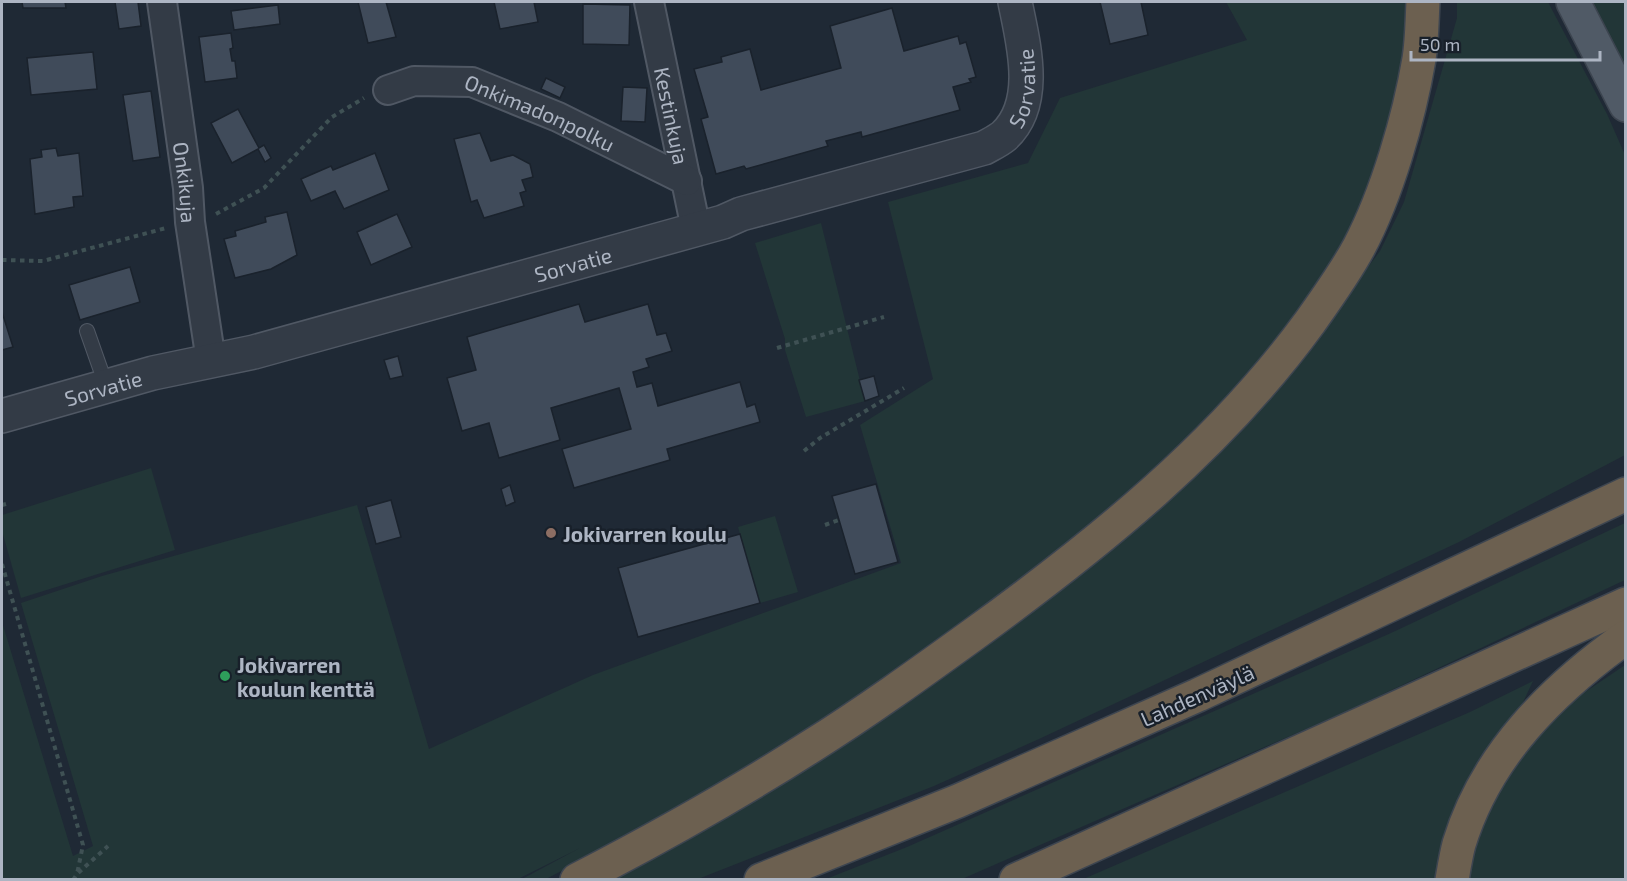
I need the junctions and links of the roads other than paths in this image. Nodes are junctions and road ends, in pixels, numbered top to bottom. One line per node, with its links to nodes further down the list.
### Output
1 (162, 2): 11 (street, Onkikuja)
2 (650, 2): 8 (street, Kestinkuja)
3 (1015, 2): 9 (street, Sorvatie)
4 (1423, 2): 17 (highway)
5 (1573, 2): 7 (main road)
6 (388, 90): 8 (street, Onkimadonpolku)
7 (1626, 105)
8 (687, 181): 9 (street, Kestinkuja)
9 (696, 229): 11 (street, Sorvatie)
10 (87, 331): 12 (lane)
11 (211, 361): 12 (street, Sorvatie)
12 (106, 385): 13 (street, Sorvatie)
13 (2, 416)
14 (1626, 494): 18 (highway, Lahdenväylä)
15 (1626, 604): 19 (highway)
16 (1626, 637): 20 (highway)
17 (577, 879)
18 (761, 879)
19 (1016, 879)
20 (1452, 879)

